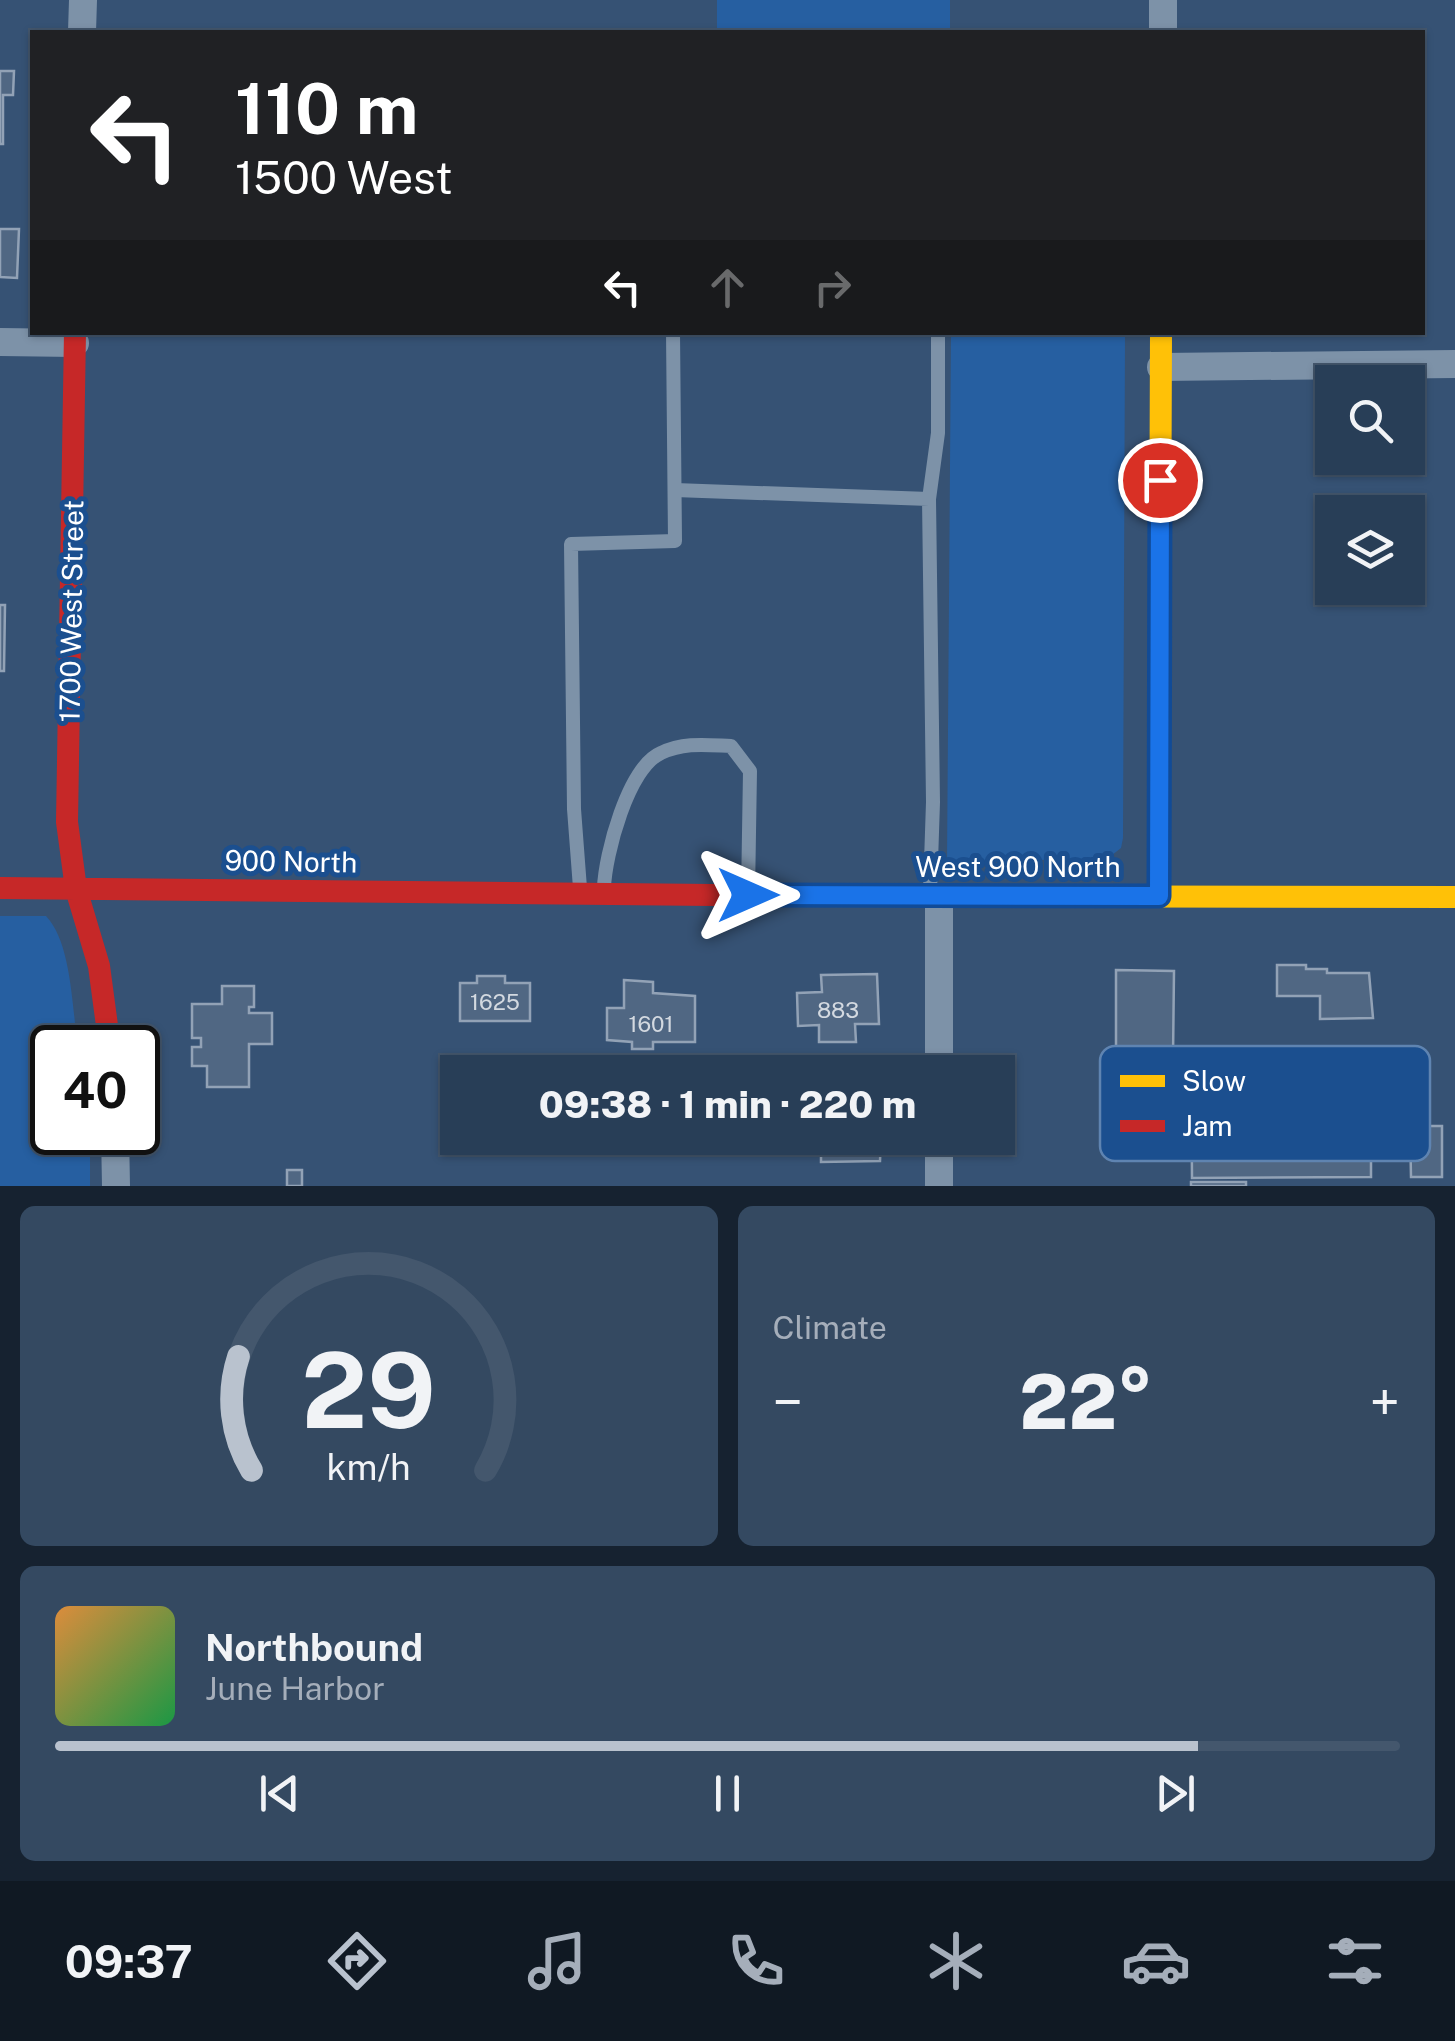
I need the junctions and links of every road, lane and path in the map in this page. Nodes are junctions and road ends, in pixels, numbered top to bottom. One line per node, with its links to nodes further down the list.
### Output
1 (83, 0): 3 (street)
2 (1163, 0): 4 (street)
3 (82, 30)
4 (1163, 30)
5 (673, 335): 12 (lane)
6 (938, 335): 13 (lane)
7 (1161, 335): 11 (street)
8 (75, 338): 9 (street); 15 (street, 1700 West Street)
9 (0, 342)
10 (1455, 364): 11 (street)
11 (1160, 367): 18 (street)
12 (675, 490): 13 (lane); 16 (lane)
13 (929, 499): 19 (lane)
14 (0, 888): 15 (street, 900 North)
15 (76, 889): 16 (street, 900 North); 21 (street, 1700 West Street)
16 (592, 894): 17 (street, West 900 North); 17 (lane)
17 (748, 895): 19 (street, West 900 North)
18 (1159, 896): 19 (street, West 900 North); 20 (street, West 900 North)
19 (934, 897): 22 (street)
20 (1455, 898)
21 (107, 1025)
22 (939, 1055)
23 (115, 1155): 25 (street)
24 (939, 1155): 26 (street)
25 (116, 1186)
26 (939, 1186)

